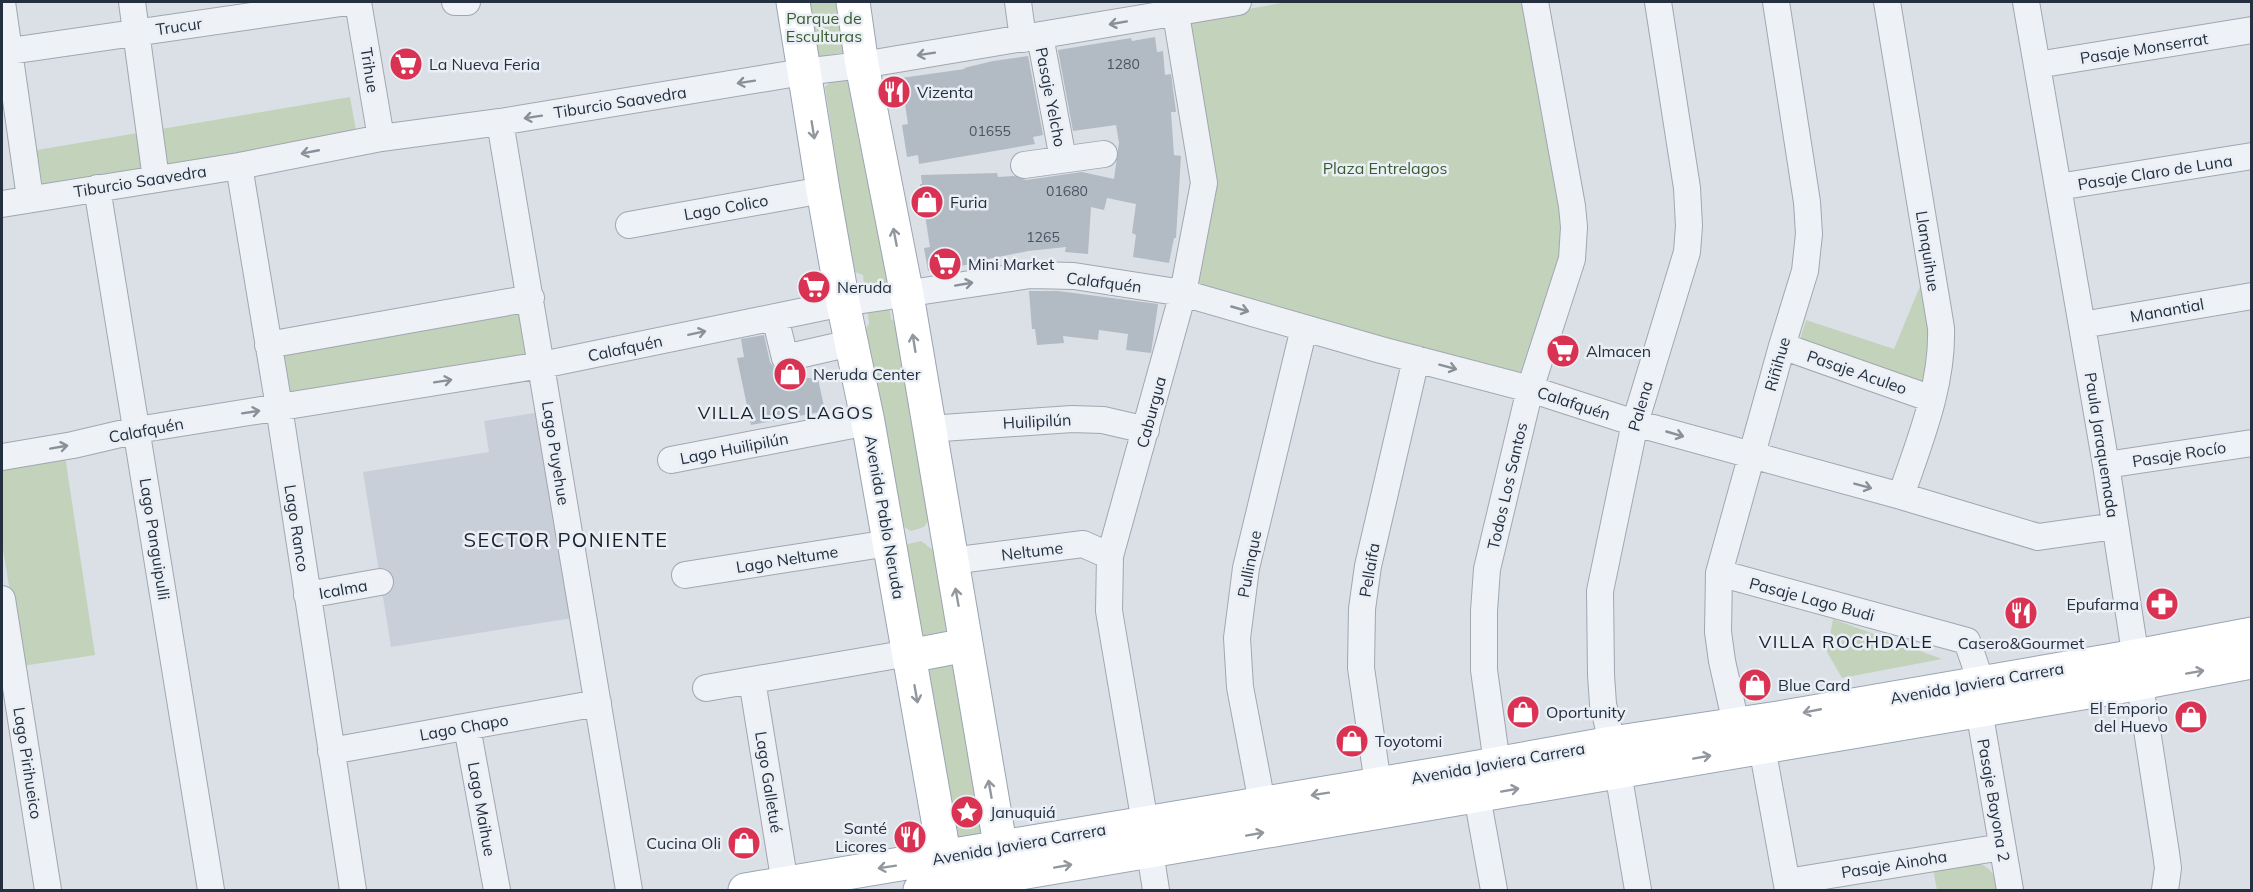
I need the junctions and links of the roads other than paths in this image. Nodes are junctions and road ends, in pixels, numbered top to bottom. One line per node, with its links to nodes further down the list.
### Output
1 (2, 2): 22 (street)
2 (132, 2): 18 (street)
3 (348, 2): 18 (street, Trucur)
4 (358, 2): 25 (street, Trihue)
5 (455, 2): 6 (street)
6 (467, 2)
7 (793, 2): 23 (main road, Avenida Pablo Neruda)
8 (853, 2): 20 (main road)
9 (1018, 2): 19 (street, Pasaje Yelcho)
10 (1238, 2): 16 (street, Tiburcio Saavedra)
11 (1535, 2): 51 (street, Todos Los Santos)
12 (1658, 2): 55 (street, Palena)
13 (1776, 2): 48 (street, Riñihue)
14 (1887, 2): 52 (street, Llanquihue)
15 (2026, 2): 21 (street, Paula Jaraquemada)
16 (1175, 7): 19 (street, Tiburcio Saavedra, one-way to 19); 38 (street, Caburgua)
17 (2252, 30): 21 (street, Pasaje Monserrat)
18 (137, 32): 22 (street, Trucur); 31 (street)
19 (1031, 37): 20 (street, Tiburcio Saavedra, one-way to 20); 28 (street, Pasaje Yelcho)
20 (862, 65): 23 (street, Tiburcio Saavedra); 39 (main road, one-way to 20)
21 (2037, 65): 32 (street, Paula Jaraquemada)
22 (8, 68): 35 (street)
23 (803, 72): 24 (street, Tiburcio Saavedra, one-way to 24); 34 (main road, Avenida Pablo Neruda, one-way to 34)
24 (500, 122): 25 (street, Tiburcio Saavedra); 41 (street, Lago Puyehue)
25 (381, 138): 30 (street, Tiburcio Saavedra, one-way to 30)
26 (1104, 154): 28 (street, Pasaje Yelcho)
27 (2252, 156): 32 (street, Pasaje Claro de Luna)
28 (1063, 159): 29 (street, Pasaje Yelcho)
29 (1024, 165)
30 (239, 166): 31 (street, Tiburcio Saavedra); 47 (street, Lago Ranco)
31 (156, 179): 33 (street, Tiburcio Saavedra)
32 (2058, 187): 44 (street, Paula Jaraquemada)
33 (98, 188): 35 (street, Tiburcio Saavedra); 57 (street, Lago Panguipulli)
34 (823, 190): 37 (street, Lago Colico); 42 (main road, Avenida Pablo Neruda)
35 (30, 198): 36 (street, Tiburcio Saavedra)
36 (2, 204)
37 (629, 225)
38 (1184, 293): 39 (street, Calafquén, one-way to 38); 45 (street, Calafquén, one-way to 45); 58 (street, Caburgua)
39 (907, 294): 42 (street, Calafquén); 56 (main road, one-way to 39)
40 (2252, 296): 44 (street, Manantial)
41 (531, 298): 47 (street); 50 (street, Lago Puyehue)
42 (843, 303): 43 (street, Calafquén); 46 (main road, Avenida Pablo Neruda)
43 (775, 317): 46 (street); 50 (street, Calafquén, one-way to 43)
44 (2082, 325): 63 (street, Paula Jaraquemada)
45 (1304, 328): 49 (street, Calafquén); 94 (street, Pullinque)
46 (851, 343): 54 (main road, Avenida Pablo Neruda)
47 (268, 345): 53 (street, Lago Ranco)
48 (1782, 346): 52 (street, Pasaje Aculeo); 60 (street, Riñihue)
49 (1416, 359): 51 (street, Calafquén, one-way to 51); 92 (street, Pellaifa)
50 (542, 365): 53 (street, Calafquén, one-way to 50); 83 (street, Lago Puyehue)
51 (1530, 389): 55 (street, Calafquén); 90 (street, Todos Los Santos)
52 (1932, 399): 64 (street, Llanquihue)
53 (279, 407): 57 (street, Calafquén, one-way to 53); 72 (street, Lago Ranco)
54 (868, 422): 62 (street, Lago Huilipilún); 66 (main road, Avenida Pablo Neruda)
55 (1635, 423): 60 (street, Calafquén, one-way to 60); 89 (street, Palena)
56 (928, 429): 58 (street, Huilipilún); 68 (main road)
57 (137, 430): 61 (street, Calafquén, one-way to 57); 102 (street, Lago Panguipulli)
58 (1146, 430): 67 (street, Caburgua)
59 (2252, 443): 63 (street, Pasaje Rocío)
60 (1752, 456): 64 (street, Calafquén, one-way to 64); 69 (street, Riñihue)
61 (2, 457)
62 (671, 460)
63 (2106, 465): 65 (street, Paula Jaraquemada)
64 (1901, 496): 65 (street, Calafquén)
65 (2115, 525): 79 (street, Paula Jaraquemada)
66 (889, 543): 70 (street, Lago Neltume); 75 (main road, Avenida Pablo Neruda)
67 (1110, 556): 68 (street, Neltume); 95 (street, Caburgua)
68 (951, 561): 76 (main road, one-way to 68)
69 (1719, 573): 82 (street, Pasaje Lago Budi); 85 (street, Riñihue)
70 (684, 575)
71 (380, 582): 72 (street, Icalma)
72 (307, 596): 88 (street, Lago Ranco)
73 (2, 599): 77 (street, Lago Pirihueico)
74 (2252, 634): 79 (main road, Avenida Javiera Carrera)
75 (909, 655): 76 (main road); 80 (street); 98 (main road, Avenida Pablo Neruda, one-way to 98)
76 (967, 655): 97 (main road, one-way to 76)
77 (6, 659): 101 (street, Lago Pirihueico)
78 (2252, 662): 79 (main road, Avenida Javiera Carrera, one-way to 78)
79 (2138, 670): 82 (main road, Avenida Javiera Carrera); 111 (street, Paula Jaraquemada)
80 (752, 680): 81 (street); 99 (street, Lago Galletué)
81 (706, 688)
82 (1980, 696): 84 (main road, Avenida Javiera Carrera, one-way to 84); 87 (main road, Avenida Javiera Carrera); 96 (street, Pasaje Bayona 2)
83 (598, 703): 86 (street, Lago Chapo); 105 (street, Lago Puyehue)
84 (1778, 718): 85 (main road, Avenida Javiera Carrera); 87 (main road)
85 (1736, 724): 89 (main road, Avenida Javiera Carrera)
86 (467, 727): 88 (street, Lago Chapo); 104 (street, Lago Maihue)
87 (1762, 747): 89 (main road, Avenida Javiera Carrera, one-way to 87); 100 (street)
88 (331, 751): 103 (street, Lago Ranco)
89 (1623, 751): 90 (main road, Avenida Javiera Carrera); 93 (main road, Avenida Javiera Carrera, one-way to 89); 109 (street, Palena)
90 (1497, 764): 91 (main road, Avenida Javiera Carrera)
91 (1456, 771): 92 (main road, Avenida Javiera Carrera); 93 (main road)
92 (1378, 784): 94 (main road, Avenida Javiera Carrera, one-way to 94)
93 (1477, 796): 95 (main road, Avenida Javiera Carrera, one-way to 93); 108 (street)
94 (1262, 803): 95 (main road, Avenida Javiera Carrera)
95 (1152, 832): 97 (main road, Avenida Javiera Carrera); 107 (street, Caburgua)
96 (2002, 847): 100 (street, Pasaje Ainoha); 110 (street, Pasaje Bayona 2)
97 (1004, 871): 98 (main road, Avenida Javiera Carrera)
98 (941, 881): 99 (main road, Avenida Javiera Carrera, one-way to 99)
99 (785, 884): 106 (main road, Avenida Javiera Carrera)
100 (1788, 886)
101 (48, 891)
102 (211, 891)
103 (352, 891)
104 (497, 891)
105 (629, 891)
106 (745, 891)
107 (1156, 891)
108 (1494, 891)
109 (1638, 891)
110 (2010, 891)
111 (2165, 891)

